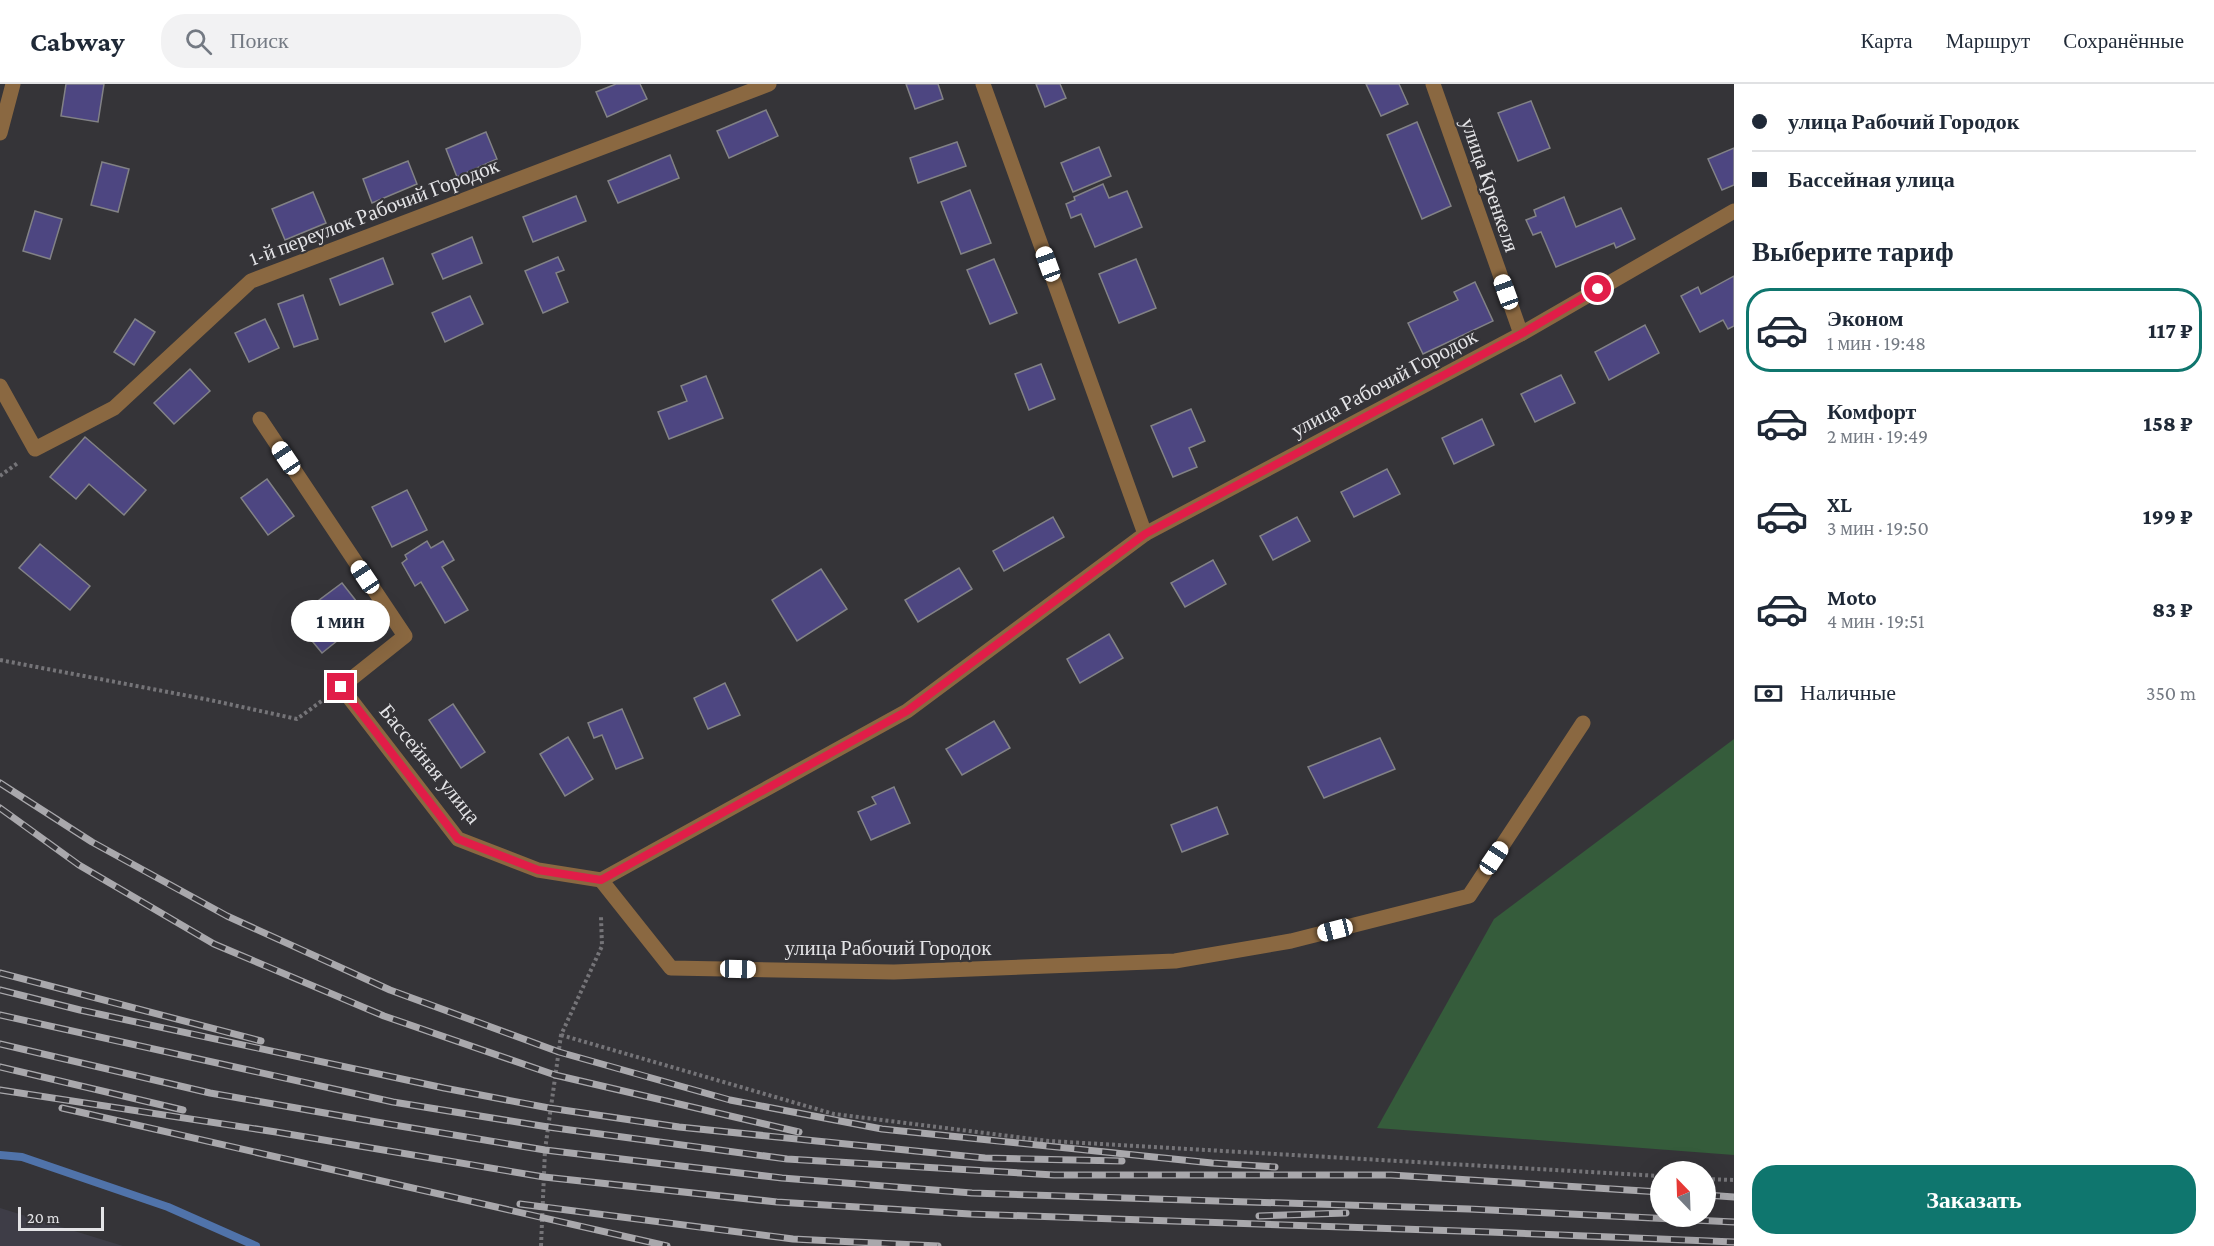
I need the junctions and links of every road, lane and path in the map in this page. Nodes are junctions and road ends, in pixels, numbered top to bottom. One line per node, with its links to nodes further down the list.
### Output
1 (13, 84): 5 (street)
2 (769, 84): 8 (street, 1-й переулок Рабочий Городок)
3 (982, 84): 10 (street)
4 (1432, 84): 7 (street, улица Кренкеля)
5 (0, 133)
6 (1734, 211): 7 (street, улица Рабочий Городок)
7 (1521, 334): 10 (street, улица Рабочий Городок)
8 (0, 386)
9 (260, 419): 12 (street)
10 (1145, 534): 14 (street, улица Рабочий Городок)
11 (0, 660): 12 (path)
12 (341, 687): 14 (street, Бассейная улица)
13 (1583, 723): 14 (street, улица Рабочий Городок)
14 (601, 880): 15 (path)
15 (561, 1035): 16 (path); 19 (path)
16 (1650, 1175)
17 (1716, 1179): 18 (path)
18 (1734, 1180)
19 (541, 1246)

